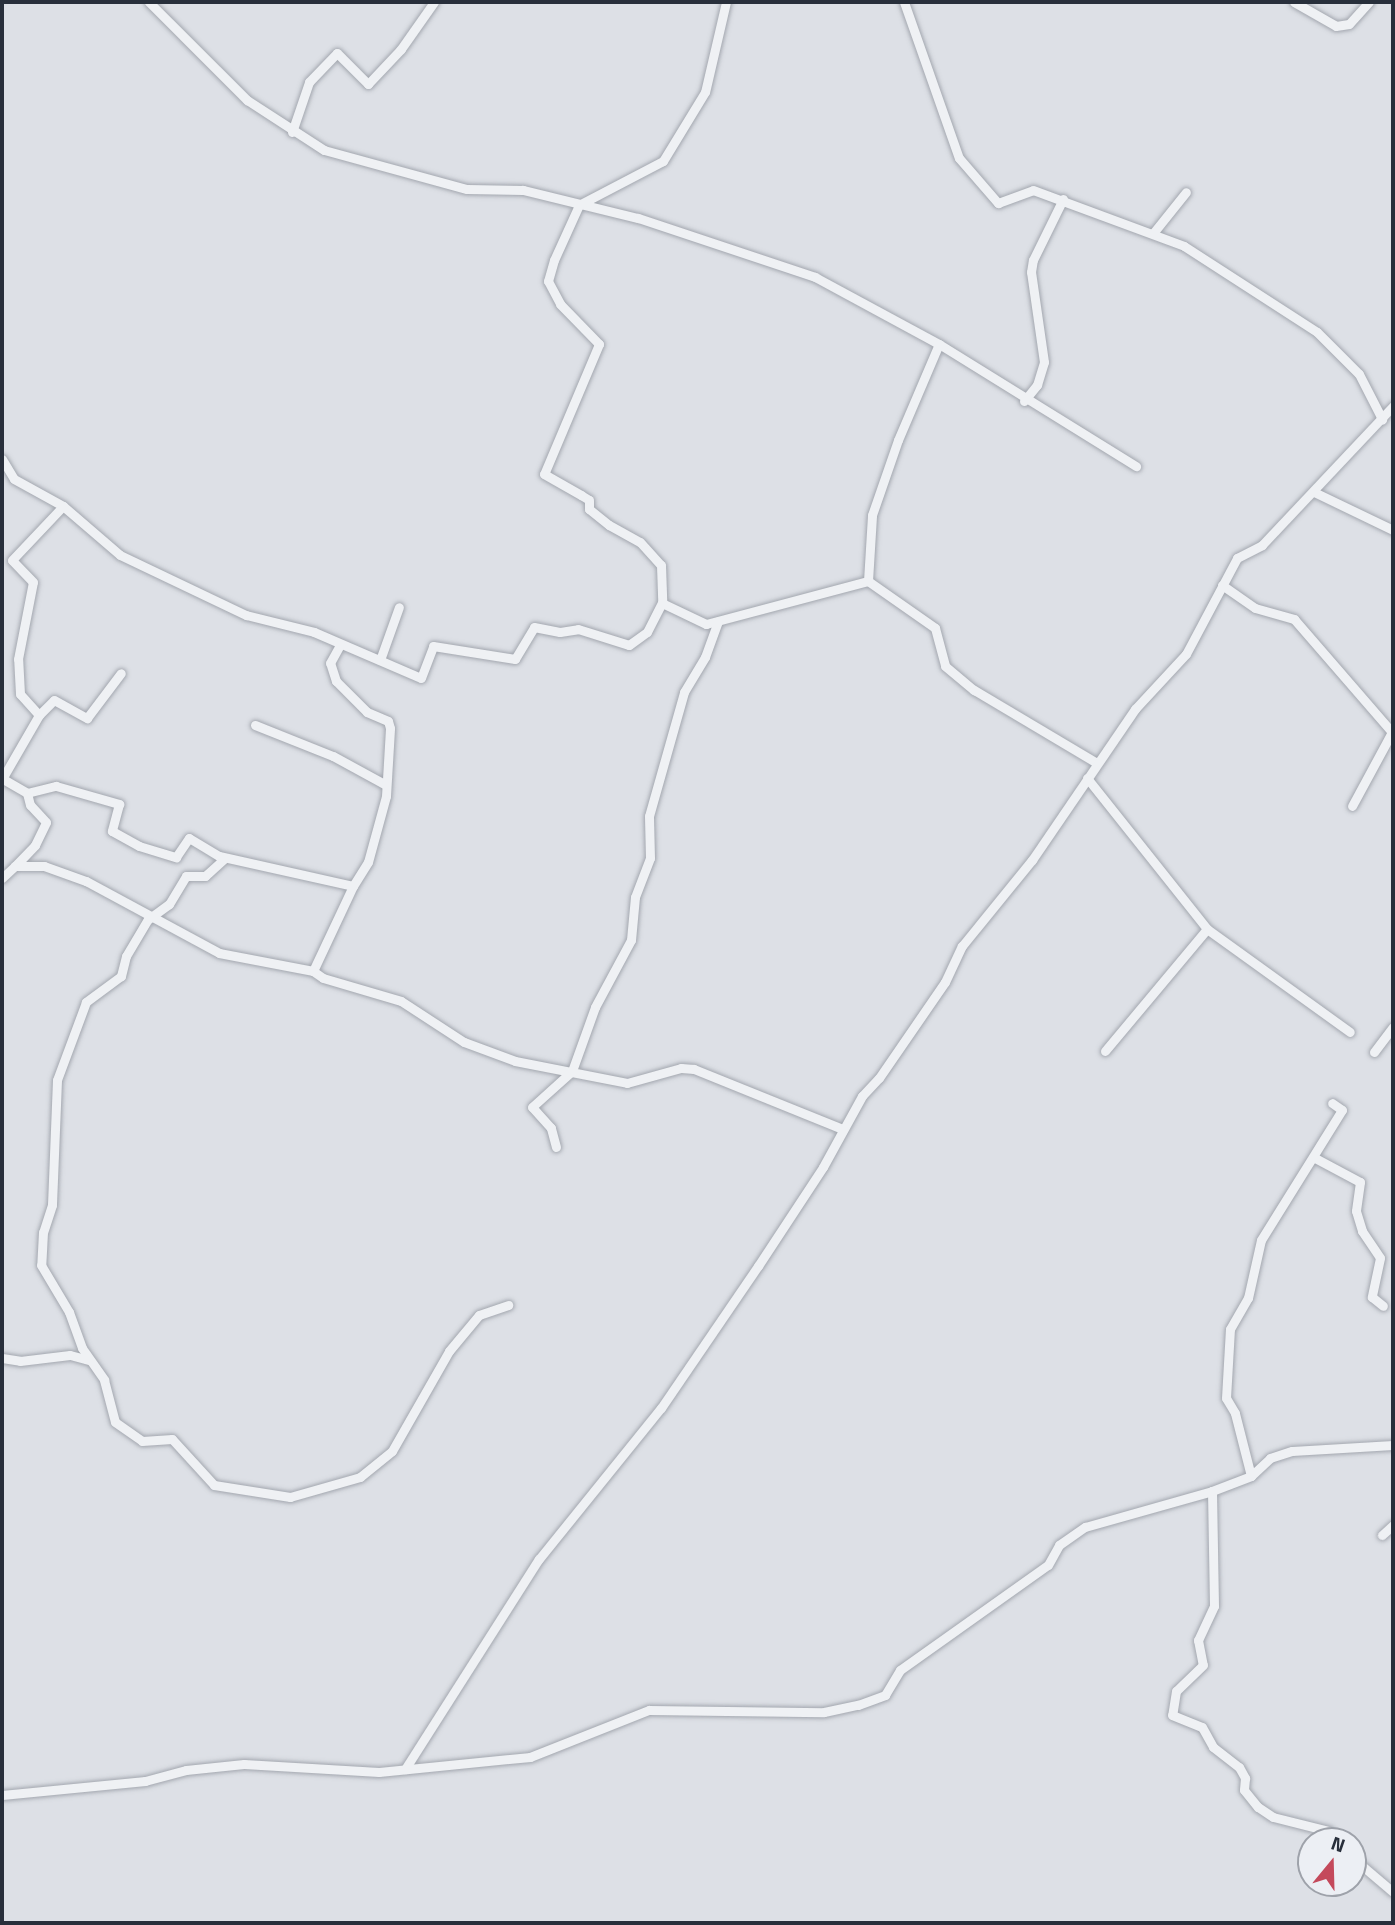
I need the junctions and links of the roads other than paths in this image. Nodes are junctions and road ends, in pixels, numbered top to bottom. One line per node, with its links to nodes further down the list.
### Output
1 (149, 2): 7 (street)
2 (434, 2): 7 (street)
3 (726, 2): 10 (street)
4 (904, 2): 9 (street)
5 (1294, 2): 6 (street)
6 (1369, 2)
7 (292, 132): 10 (street)
8 (1186, 192): 11 (street)
9 (1063, 199): 11 (street); 13 (street)
10 (579, 205): 12 (street); 24 (street)
11 (1154, 232): 15 (street)
12 (939, 344): 13 (street); 22 (street)
13 (1024, 401): 17 (street)
14 (1393, 406): 15 (street)
15 (1382, 419): 18 (street)
16 (2, 459): 19 (street)
17 (1136, 466)
18 (1314, 492): 20 (street); 23 (street)
19 (64, 506): 21 (street); 27 (street)
20 (1393, 530)
21 (7, 559): 30 (street)
22 (868, 581): 26 (street); 33 (street)
23 (1222, 585): 32 (street); 33 (street)
24 (662, 603): 26 (street); 28 (street)
25 (398, 607): 28 (street)
26 (718, 621): 50 (street)
27 (340, 645): 28 (street); 36 (street)
28 (380, 660)
29 (121, 673): 30 (street)
30 (39, 715): 35 (street)
31 (255, 725): 36 (street)
32 (1393, 733): 38 (street)
33 (1097, 763): 34 (street)
34 (1087, 778): 44 (street); 52 (street)
35 (2, 779): 37 (street)
36 (386, 785): 42 (street)
37 (27, 793): 39 (street); 40 (street)
38 (1352, 806)
39 (225, 858): 42 (street); 43 (street)
40 (15, 866): 41 (street); 43 (street)
41 (2, 878)
42 (352, 886): 45 (street)
43 (148, 919): 45 (street); 58 (street)
44 (1207, 929): 47 (street); 48 (street)
45 (313, 971): 50 (street)
46 (1393, 1027): 49 (street)
47 (1350, 1032)
48 (1105, 1051)
49 (1374, 1052)
50 (572, 1072): 52 (street); 53 (street)
51 (1332, 1103): 54 (street)
52 (840, 1128): 64 (street)
53 (556, 1147)
54 (1315, 1158): 56 (street); 60 (street)
55 (508, 1305): 58 (street)
56 (1383, 1306)
57 (2, 1358): 58 (street)
58 (89, 1360)
59 (1393, 1445): 60 (street)
60 (1251, 1476): 61 (street)
61 (1212, 1491): 64 (street); 66 (street)
62 (1393, 1525): 63 (street)
63 (1382, 1535)
64 (405, 1769): 65 (street)
65 (2, 1795)
66 (1314, 1827)
67 (1367, 1870): 68 (street)
68 (1393, 1892)

